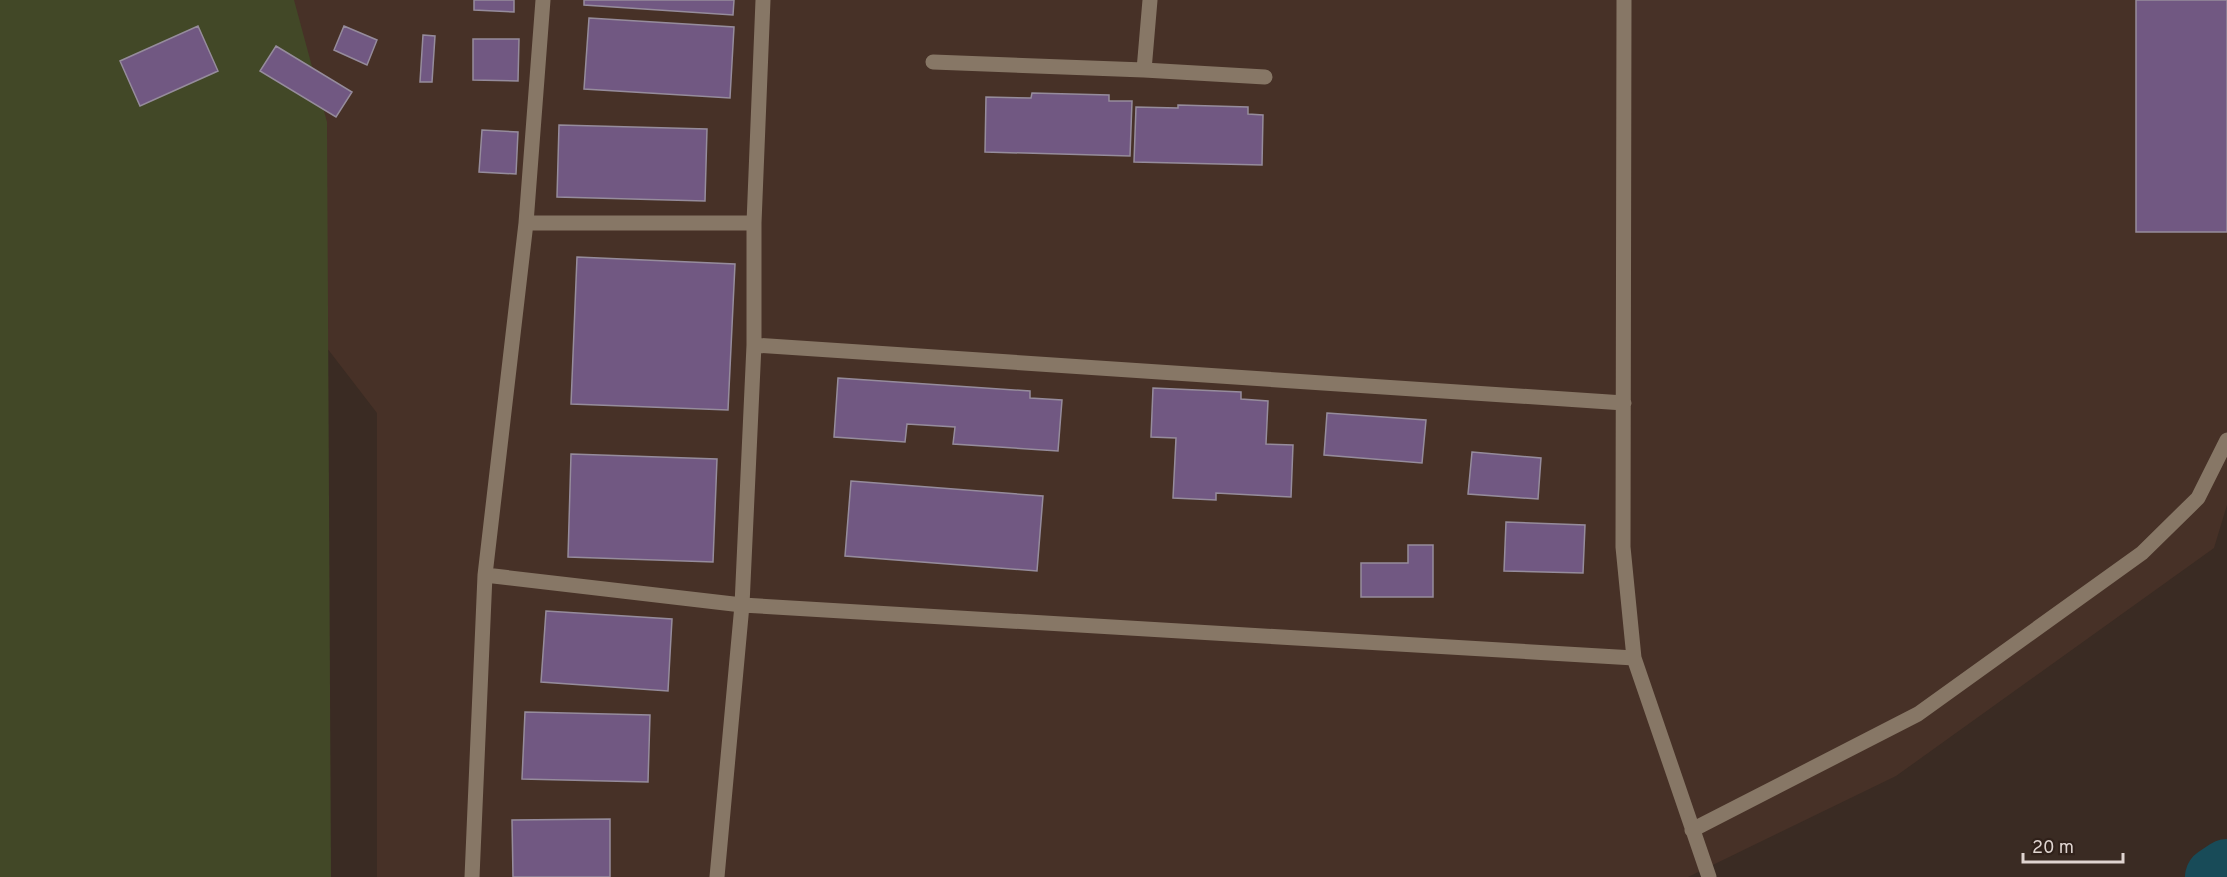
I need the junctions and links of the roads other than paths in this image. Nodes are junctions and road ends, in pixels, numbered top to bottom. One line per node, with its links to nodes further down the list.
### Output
1 (543, 0): 8 (street)
2 (763, 0): 9 (street)
3 (1150, 0): 6 (street)
4 (1624, 0): 11 (street)
5 (933, 62): 6 (street)
6 (1144, 70): 7 (street)
7 (1265, 77)
8 (526, 223): 9 (street); 13 (street)
9 (754, 223): 10 (street)
10 (754, 345): 11 (street); 14 (street)
11 (1624, 403): 15 (street)
12 (2227, 440): 16 (street)
13 (484, 574): 14 (street); 17 (street)
14 (742, 605): 15 (street); 18 (street)
15 (1634, 658): 16 (street)
16 (1692, 830): 19 (street)
17 (472, 877)
18 (717, 877)
19 (1709, 877)

